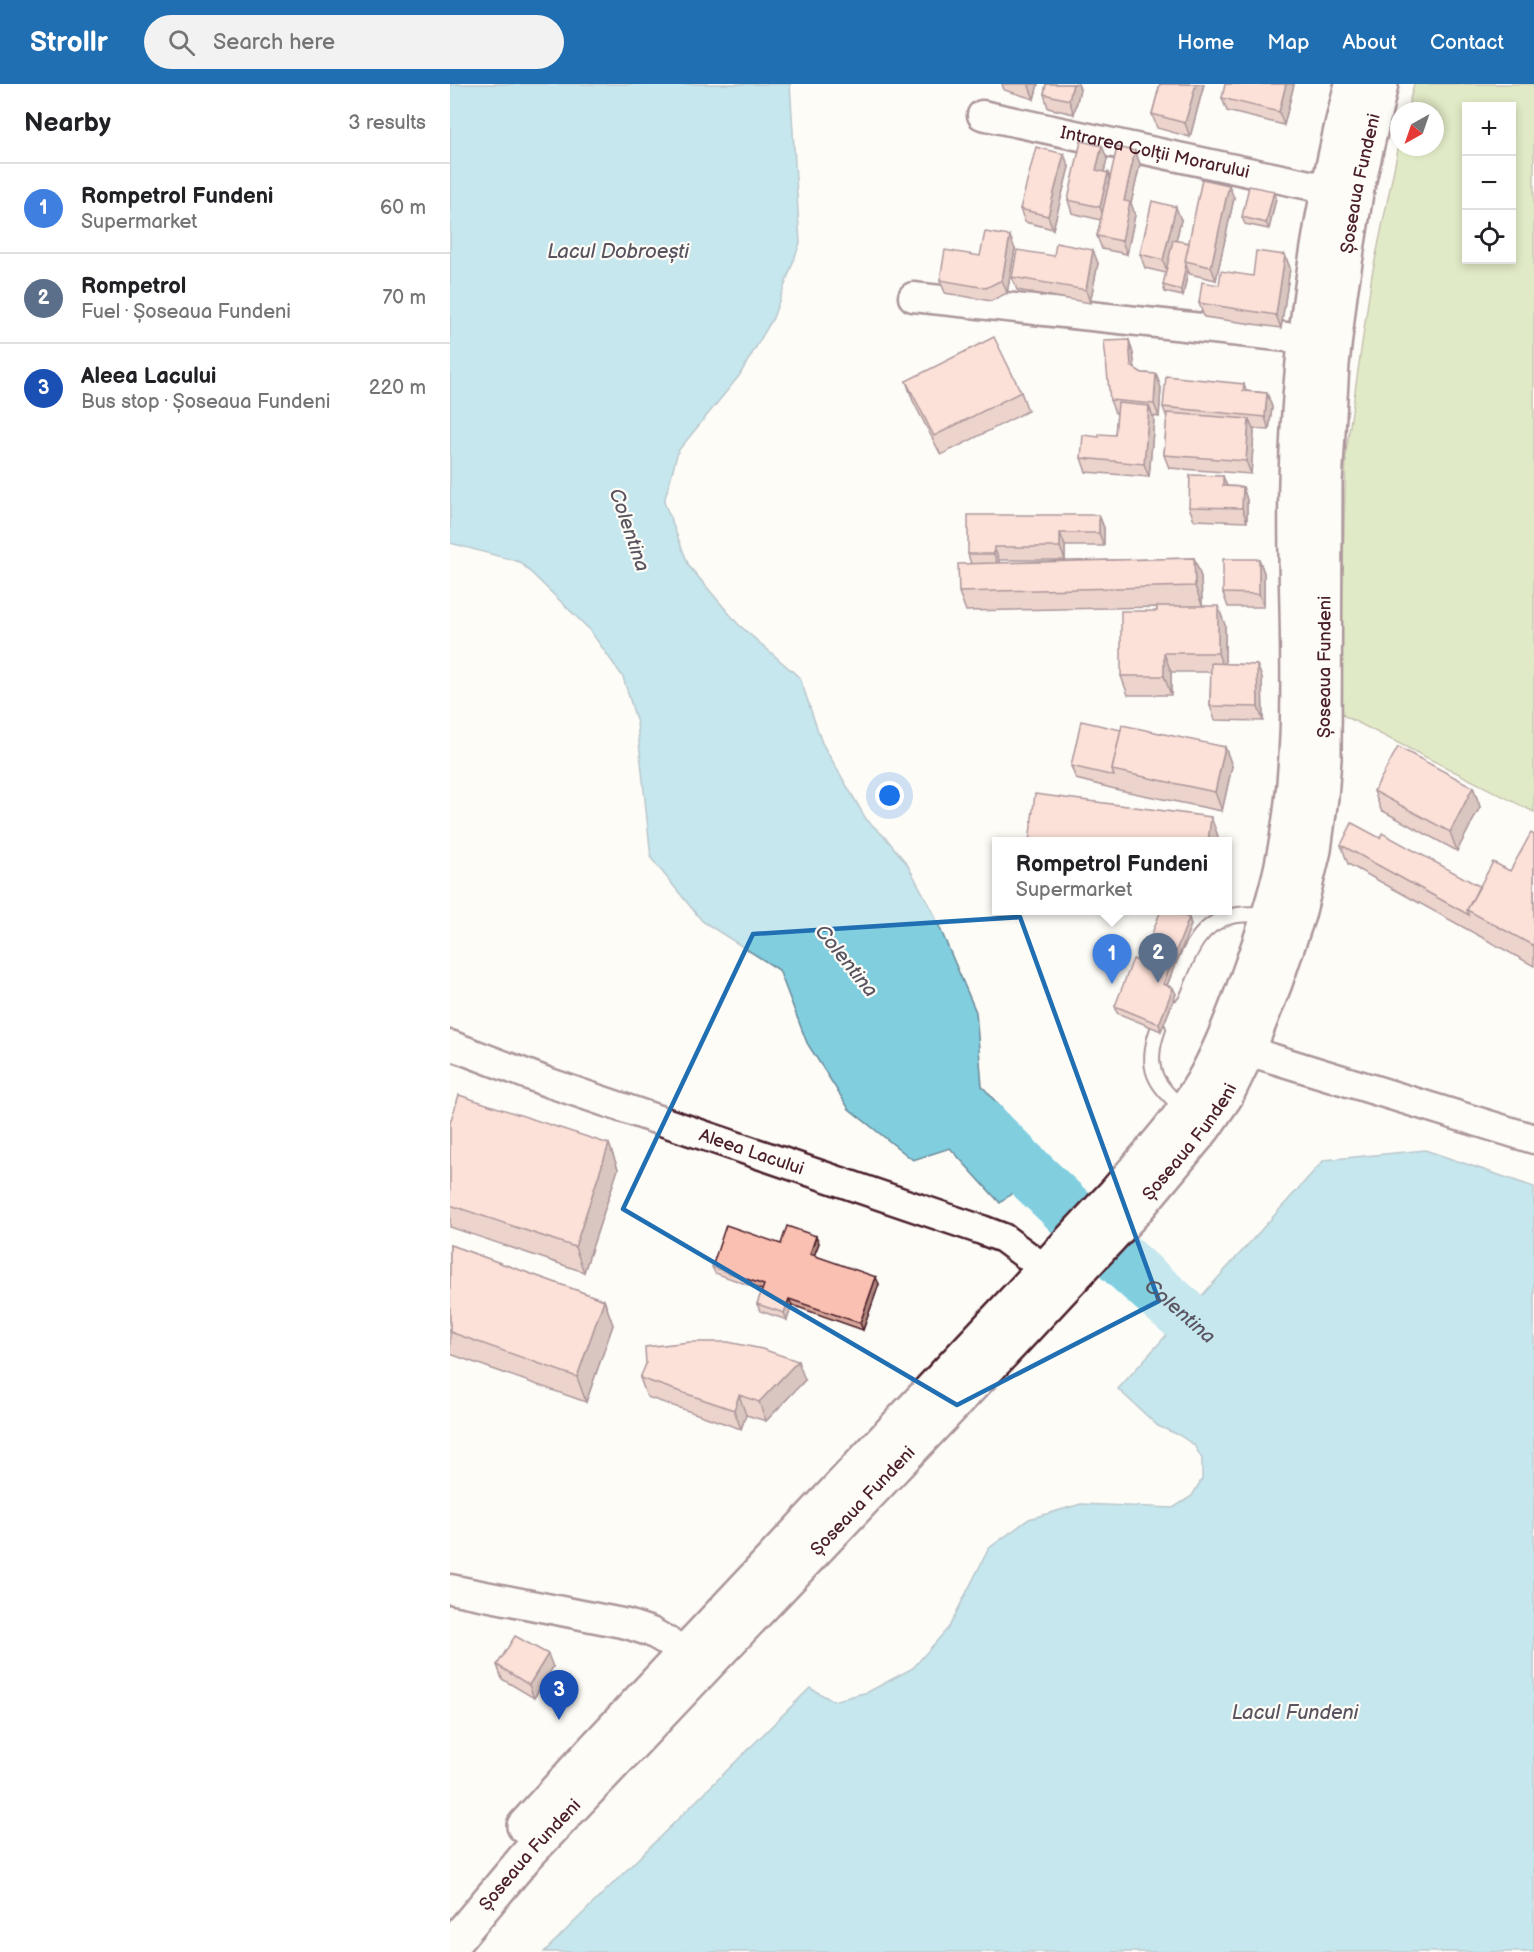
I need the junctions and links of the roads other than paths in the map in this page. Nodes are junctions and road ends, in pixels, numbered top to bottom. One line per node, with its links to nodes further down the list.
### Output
1 (1352, 84): 4 (main road, Șoseaua Fundeni)
2 (1381, 84): 11 (main road, Șoseaua Fundeni)
3 (982, 115): 4 (street, Intrarea Colții Morarului)
4 (1328, 189): 6 (main road, Șoseaua Fundeni)
5 (913, 297): 6 (street)
6 (1305, 339): 7 (main road, Șoseaua Fundeni)
7 (1270, 914): 8 (lane); 12 (main road, Șoseaua Fundeni)
8 (1172, 993)
9 (1158, 1029): 12 (lane)
10 (450, 1045): 14 (street, Aleea Lacului)
11 (1248, 1051): 12 (main road, Șoseaua Fundeni); 13 (street)
12 (1189, 1118): 14 (main road, Șoseaua Fundeni)
13 (1534, 1139)
14 (1054, 1273): 16 (main road, Șoseaua Fundeni)
15 (450, 1589): 16 (street)
16 (698, 1658): 17 (main road, Șoseaua Fundeni); 18 (main road, Șoseaua Fundeni)
17 (450, 1911)
18 (450, 1947)

